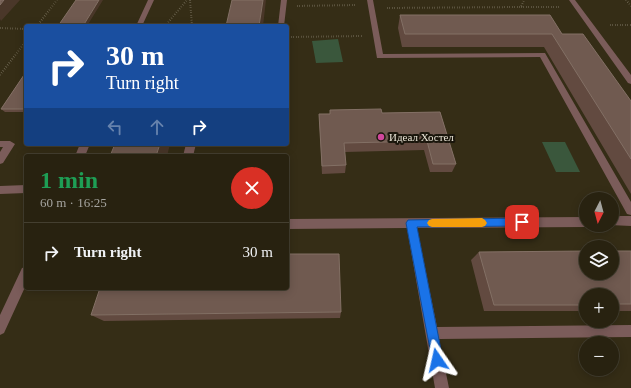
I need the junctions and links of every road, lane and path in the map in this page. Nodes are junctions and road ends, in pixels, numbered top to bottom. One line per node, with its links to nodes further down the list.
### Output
1 (57, 0): 13 (path)
2 (151, 0): 14 (street)
3 (187, 0): 15 (path)
4 (190, 0): 16 (path)
5 (524, 0): 12 (path)
6 (572, 0): 24 (street)
7 (626, 0): 11 (path)
8 (283, 3): 9 (path); 17 (street)
9 (370, 4): 12 (path); 20 (street)
10 (564, 6): 12 (path)
11 (631, 6)
12 (521, 7)
13 (39, 24)
14 (140, 24)
15 (168, 24)
16 (192, 24)
17 (281, 24)
18 (0, 28): 19 (path)
19 (24, 29)
20 (376, 36): 21 (path); 29 (street)
21 (289, 37)
22 (24, 44): 23 (path)
23 (0, 75)
24 (631, 80)
25 (0, 144): 26 (street)
26 (0, 160)
27 (24, 189): 28 (street)
28 (0, 190)
29 (631, 211)
30 (619, 221): 31 (street)
31 (631, 221)
32 (579, 222): 33 (street)
33 (411, 223): 34 (street); 38 (street)
34 (289, 224)
35 (24, 276): 36 (street)
36 (0, 329)
37 (631, 331): 38 (street)
38 (432, 333): 39 (street)
39 (442, 388)

